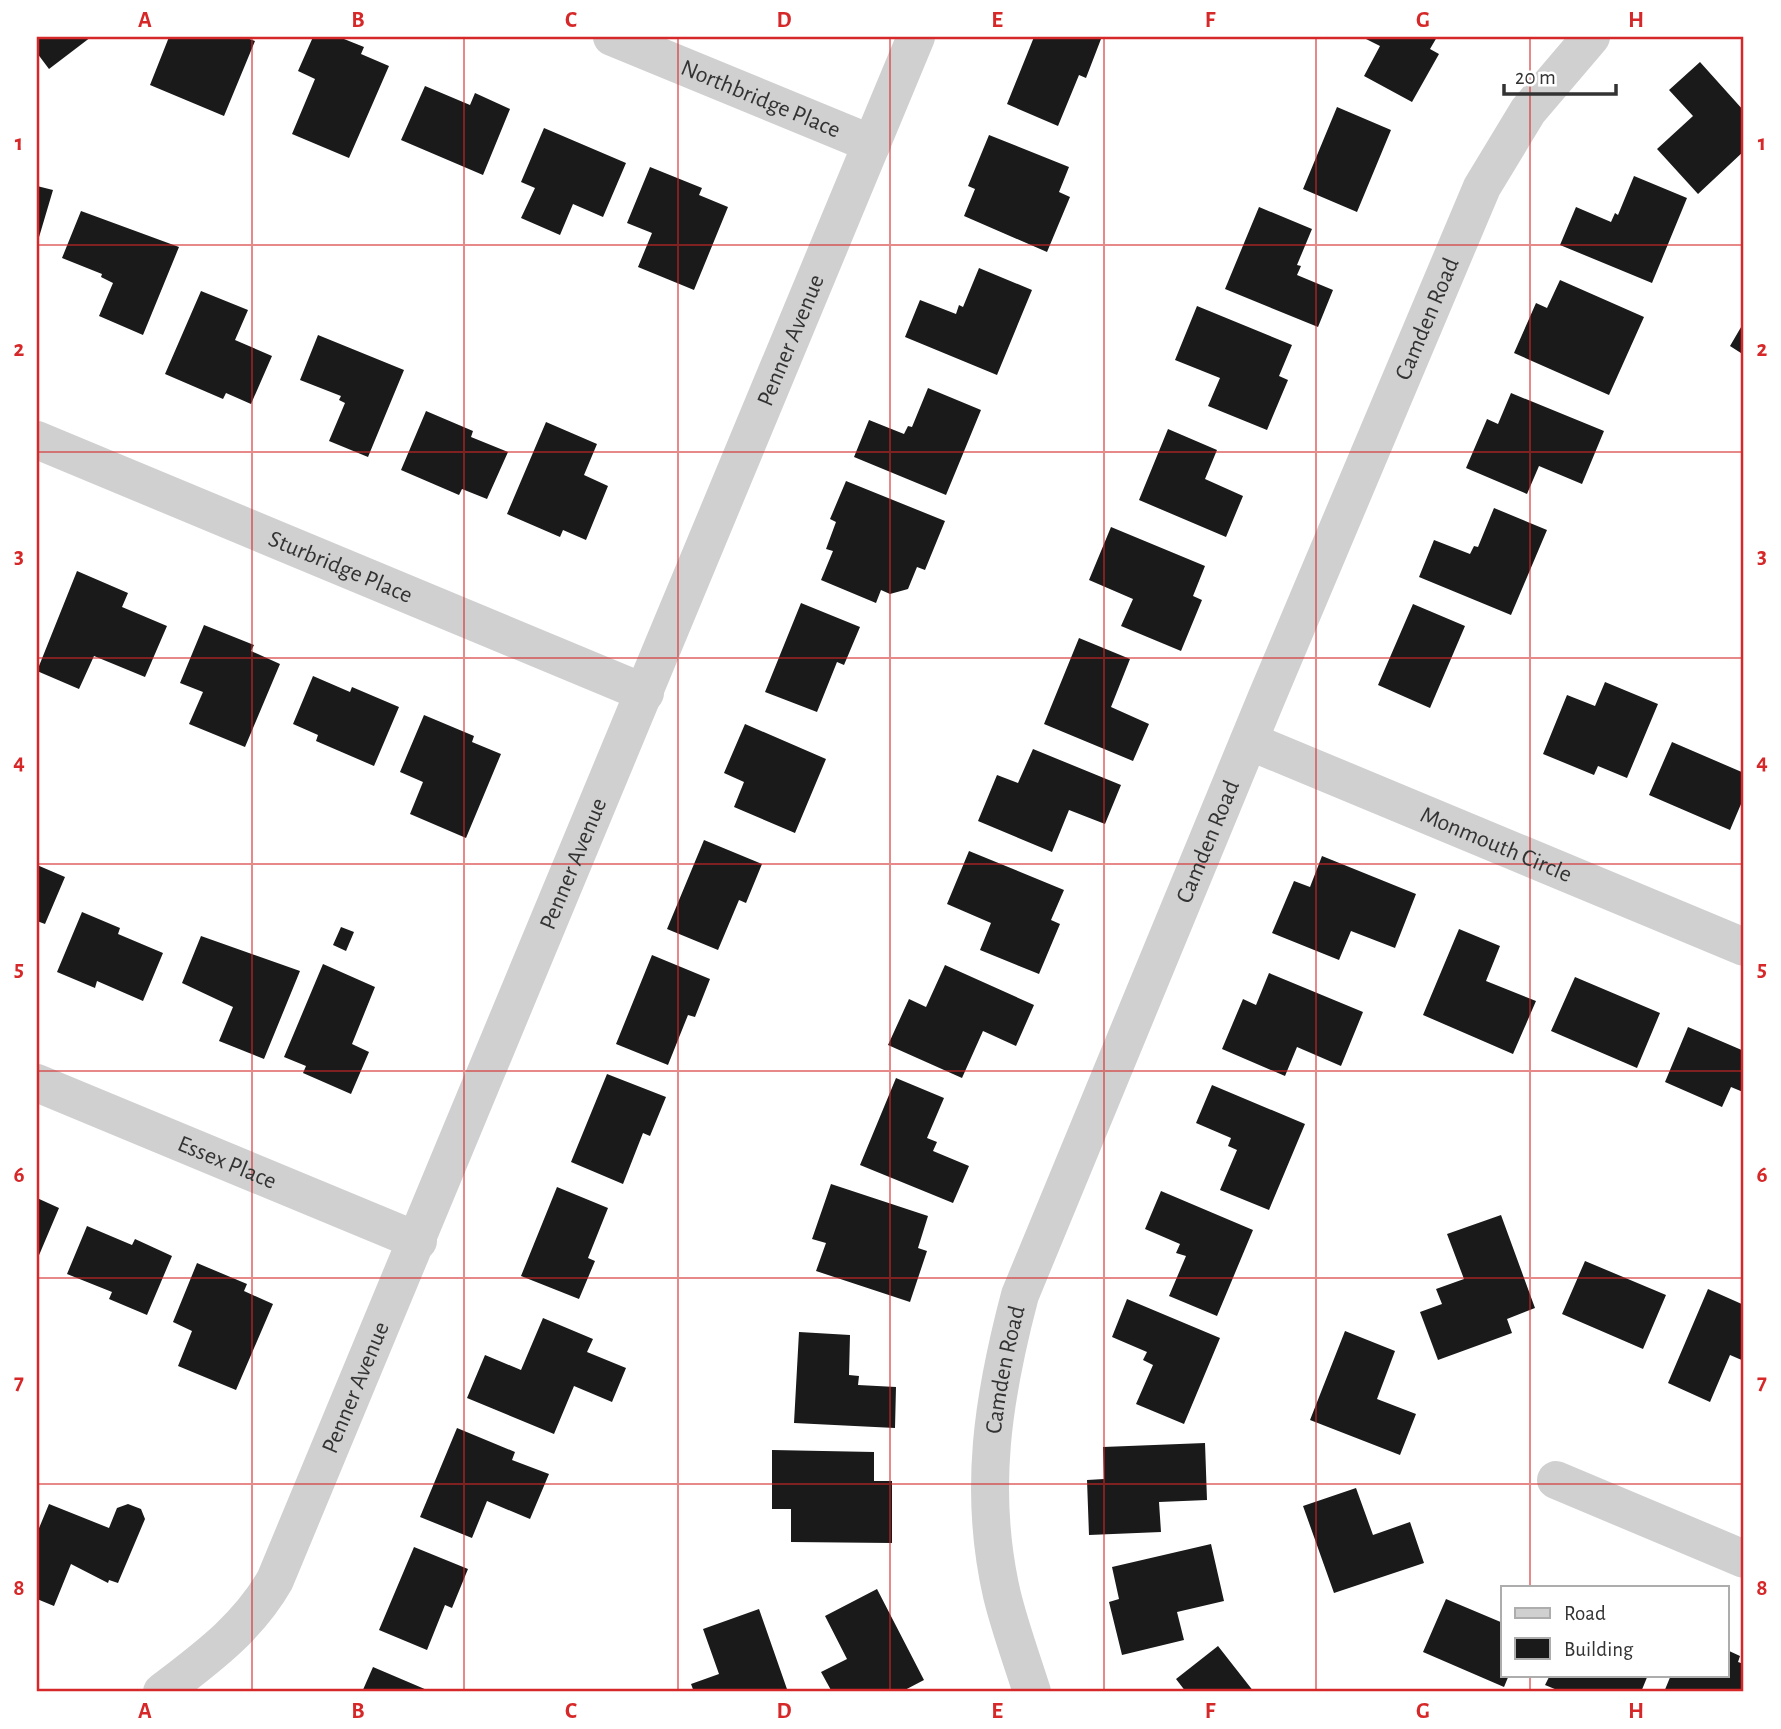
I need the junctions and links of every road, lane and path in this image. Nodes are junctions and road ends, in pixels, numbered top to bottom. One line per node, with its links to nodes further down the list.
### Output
1 (612, 37): 4 (street, Northbridge Place)
2 (916, 37): 4 (street, Penner Avenue)
3 (1591, 37): 7 (street, Camden Road)
4 (872, 144): 6 (street, Penner Avenue)
5 (37, 440): 6 (street, Sturbridge Place)
6 (645, 692): 10 (street, Penner Avenue)
7 (1249, 741): 8 (street, Monmouth Circle); 14 (street, Camden Road)
8 (1744, 947)
9 (37, 1083): 10 (street, Essex Place)
10 (418, 1241): 13 (street, Penner Avenue)
11 (1556, 1480): 12 (street)
12 (1744, 1559)
13 (162, 1692)
14 (1032, 1692)

